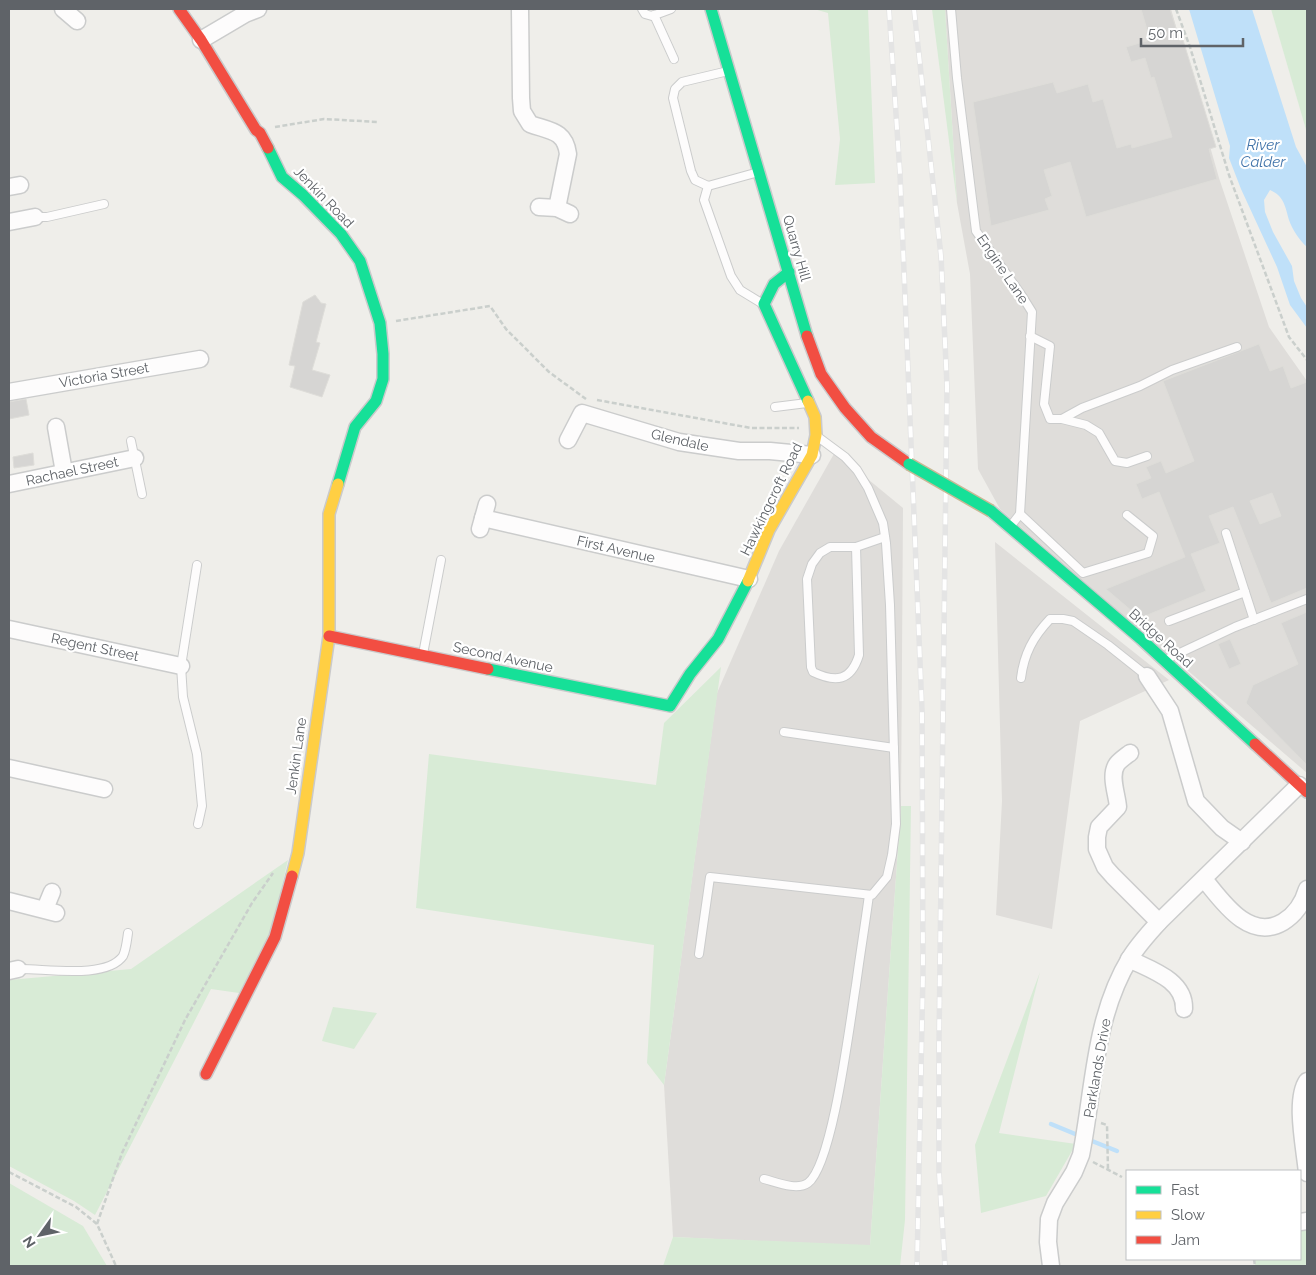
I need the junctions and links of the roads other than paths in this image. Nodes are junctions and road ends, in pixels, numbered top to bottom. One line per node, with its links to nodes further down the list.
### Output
1 (63, 9): 10 (street)
2 (179, 9): 11 (main road, Jenkin Road)
3 (258, 9): 11 (street)
4 (520, 9): 17 (street)
5 (642, 9): 9 (lane)
6 (670, 9): 9 (lane)
7 (711, 9): 13 (main road, Quarry Hill)
8 (951, 9): 22 (lane, Engine Lane)
9 (654, 15): 12 (lane)
10 (77, 21)
11 (201, 40): 29 (main road, Jenkin Road)
12 (674, 59)
13 (729, 71): 14 (main road, Quarry Hill); 15 (lane)
14 (759, 172): 15 (lane); 20 (main road, Quarry Hill)
15 (708, 186): 21 (lane)
16 (104, 204): 18 (lane)
17 (539, 207)
18 (34, 217): 19 (street)
19 (9, 222)
20 (789, 272): 21 (main road); 40 (main road, Quarry Hill, bridge)
21 (764, 304): 26 (main road, Hawkingcroft Road)
22 (1030, 336): 28 (lane); 41 (lane, Engine Lane)
23 (1237, 347): 28 (lane)
24 (200, 359): 25 (street, Victoria Street)
25 (9, 392)
26 (809, 403): 27 (lane); 31 (main road, Hawkingcroft Road)
27 (775, 407)
28 (1062, 419): 35 (lane)
29 (355, 426): 56 (main road, Jenkin Lane)
30 (56, 427): 37 (street)
31 (816, 432): 34 (main road, Hawkingcroft Road); 46 (lane)
32 (568, 440): 34 (street, Glendale)
33 (131, 441): 36 (lane, Rachael Street)
34 (812, 455): 50 (main road, Hawkingcroft Road)
35 (1147, 456)
36 (135, 458): 37 (street, Rachael Street); 39 (lane, Rachael Street)
37 (64, 472): 38 (street, Rachael Street)
38 (9, 484)
39 (142, 494)
40 (990, 511): 44 (main road, Bridge Road)
41 (1020, 514): 42 (lane); 44 (lane)
42 (1127, 515)
43 (483, 517): 50 (street, First Avenue)
44 (1011, 527): 58 (main road, Bridge Road)
45 (1226, 533): 51 (lane)
46 (885, 537): 47 (lane); 64 (lane)
47 (856, 546): 47 (lane)
48 (441, 560): 57 (lane)
49 (197, 565): 59 (lane)
50 (749, 579): 62 (main road, Hawkingcroft Road)
51 (1245, 592): 53 (lane); 54 (lane)
52 (1307, 599): 53 (lane)
53 (1254, 620): 58 (lane)
54 (1169, 621)
55 (9, 629): 59 (street, Regent Street)
56 (329, 636): 57 (main road, Second Avenue); 82 (main road, Jenkin Lane)
57 (422, 656): 62 (main road, Second Avenue)
58 (1164, 660): 68 (main road, Bridge Road)
59 (181, 666): 69 (lane)
60 (1147, 676): 61 (lane); 70 (street)
61 (1021, 678)
62 (670, 706)
63 (784, 732): 64 (lane)
64 (894, 748): 74 (lane)
65 (1130, 753): 76 (street)
66 (9, 768): 67 (street)
67 (104, 789)
68 (1303, 789): 70 (street, Parklands Drive)
69 (198, 824)
70 (1242, 842): 71 (street, Parklands Drive)
71 (1204, 879): 72 (street); 76 (street, Parklands Drive)
72 (1306, 885)
73 (52, 892): 75 (street)
74 (869, 895): 78 (lane); 85 (lane)
75 (9, 901)
76 (1159, 922): 79 (street, Parklands Drive)
77 (128, 933): 80 (lane)
78 (699, 954)
79 (1129, 959): 81 (street); 86 (street, Parklands Drive)
80 (13, 970)
81 (1184, 1009)
82 (206, 1074)
83 (1307, 1080): 84 (street)
84 (1307, 1173)
85 (764, 1179)
86 (1051, 1266)

